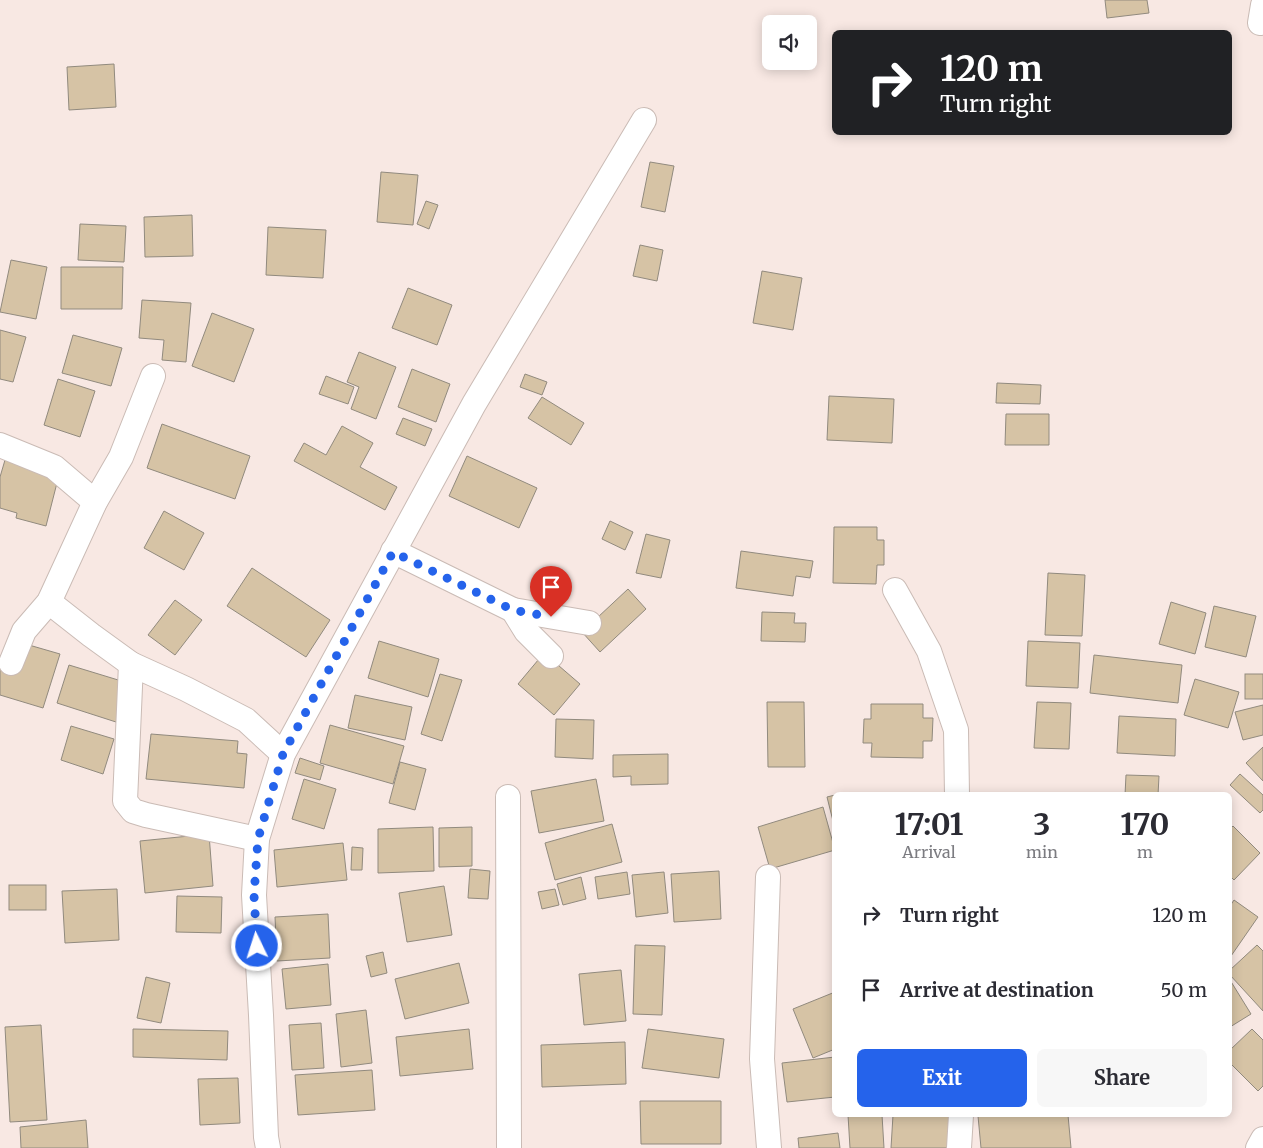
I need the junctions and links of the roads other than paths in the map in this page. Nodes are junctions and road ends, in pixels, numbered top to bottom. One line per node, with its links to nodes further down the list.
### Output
1 (644, 120): 5 (street)
2 (153, 376): 4 (street)
3 (0, 445): 4 (street)
4 (95, 502): 7 (street)
5 (393, 552): 8 (street); 13 (street)
6 (894, 590): 14 (street)
7 (49, 602): 11 (street); 12 (street)
8 (513, 610): 9 (street); 10 (street)
9 (589, 624)
10 (551, 656)
11 (12, 663)
12 (132, 664): 13 (street); 16 (street)
13 (283, 754): 16 (street)
14 (957, 792)
15 (508, 797): 20 (street)
16 (258, 839): 19 (street)
17 (768, 877): 21 (street)
18 (961, 1117): 22 (street)
19 (268, 1148)
20 (509, 1148)
21 (769, 1148)
22 (959, 1148)

